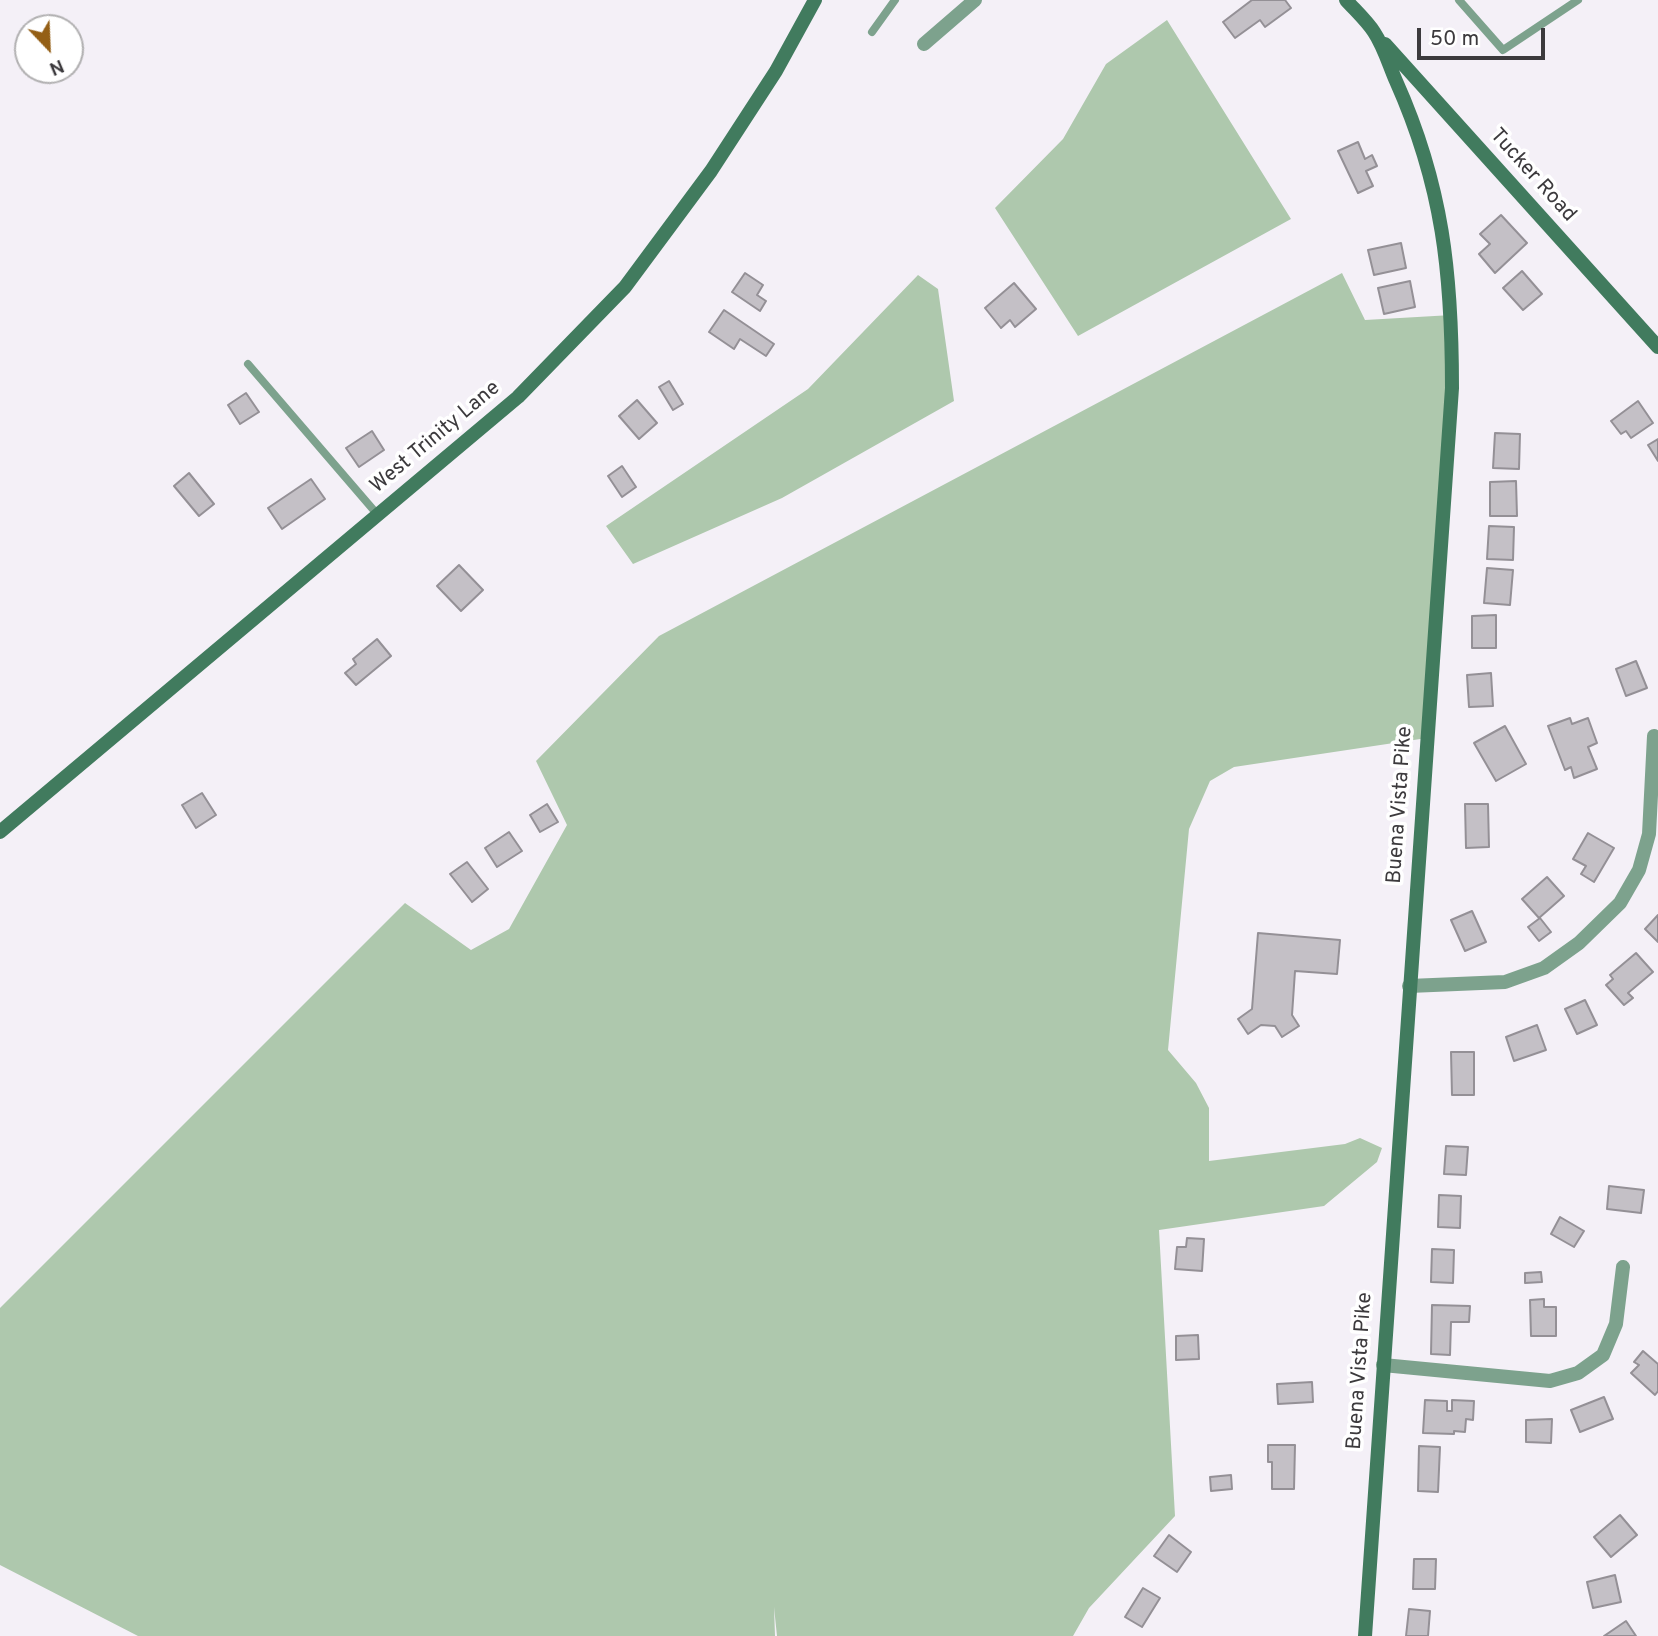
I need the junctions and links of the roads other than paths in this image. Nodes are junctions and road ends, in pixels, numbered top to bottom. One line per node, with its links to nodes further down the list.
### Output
1 (815, 0): 12 (main road, West Trinity Lane)
2 (895, 0): 7 (lane)
3 (975, 0): 9 (street)
4 (1346, 0): 8 (main road, Buena Vista Pike)
5 (1459, 0): 6 (lane)
6 (1578, 0)
7 (872, 32)
8 (1375, 33): 10 (main road, Tucker Road); 15 (main road, Buena Vista Pike)
9 (924, 44)
10 (1658, 347)
11 (248, 364): 12 (lane)
12 (377, 514): 14 (main road, West Trinity Lane)
13 (1654, 736): 15 (street)
14 (0, 832)
15 (1409, 986): 17 (main road, Buena Vista Pike)
16 (1623, 1268): 17 (street)
17 (1382, 1365): 18 (main road, Buena Vista Pike)
18 (1365, 1636)

